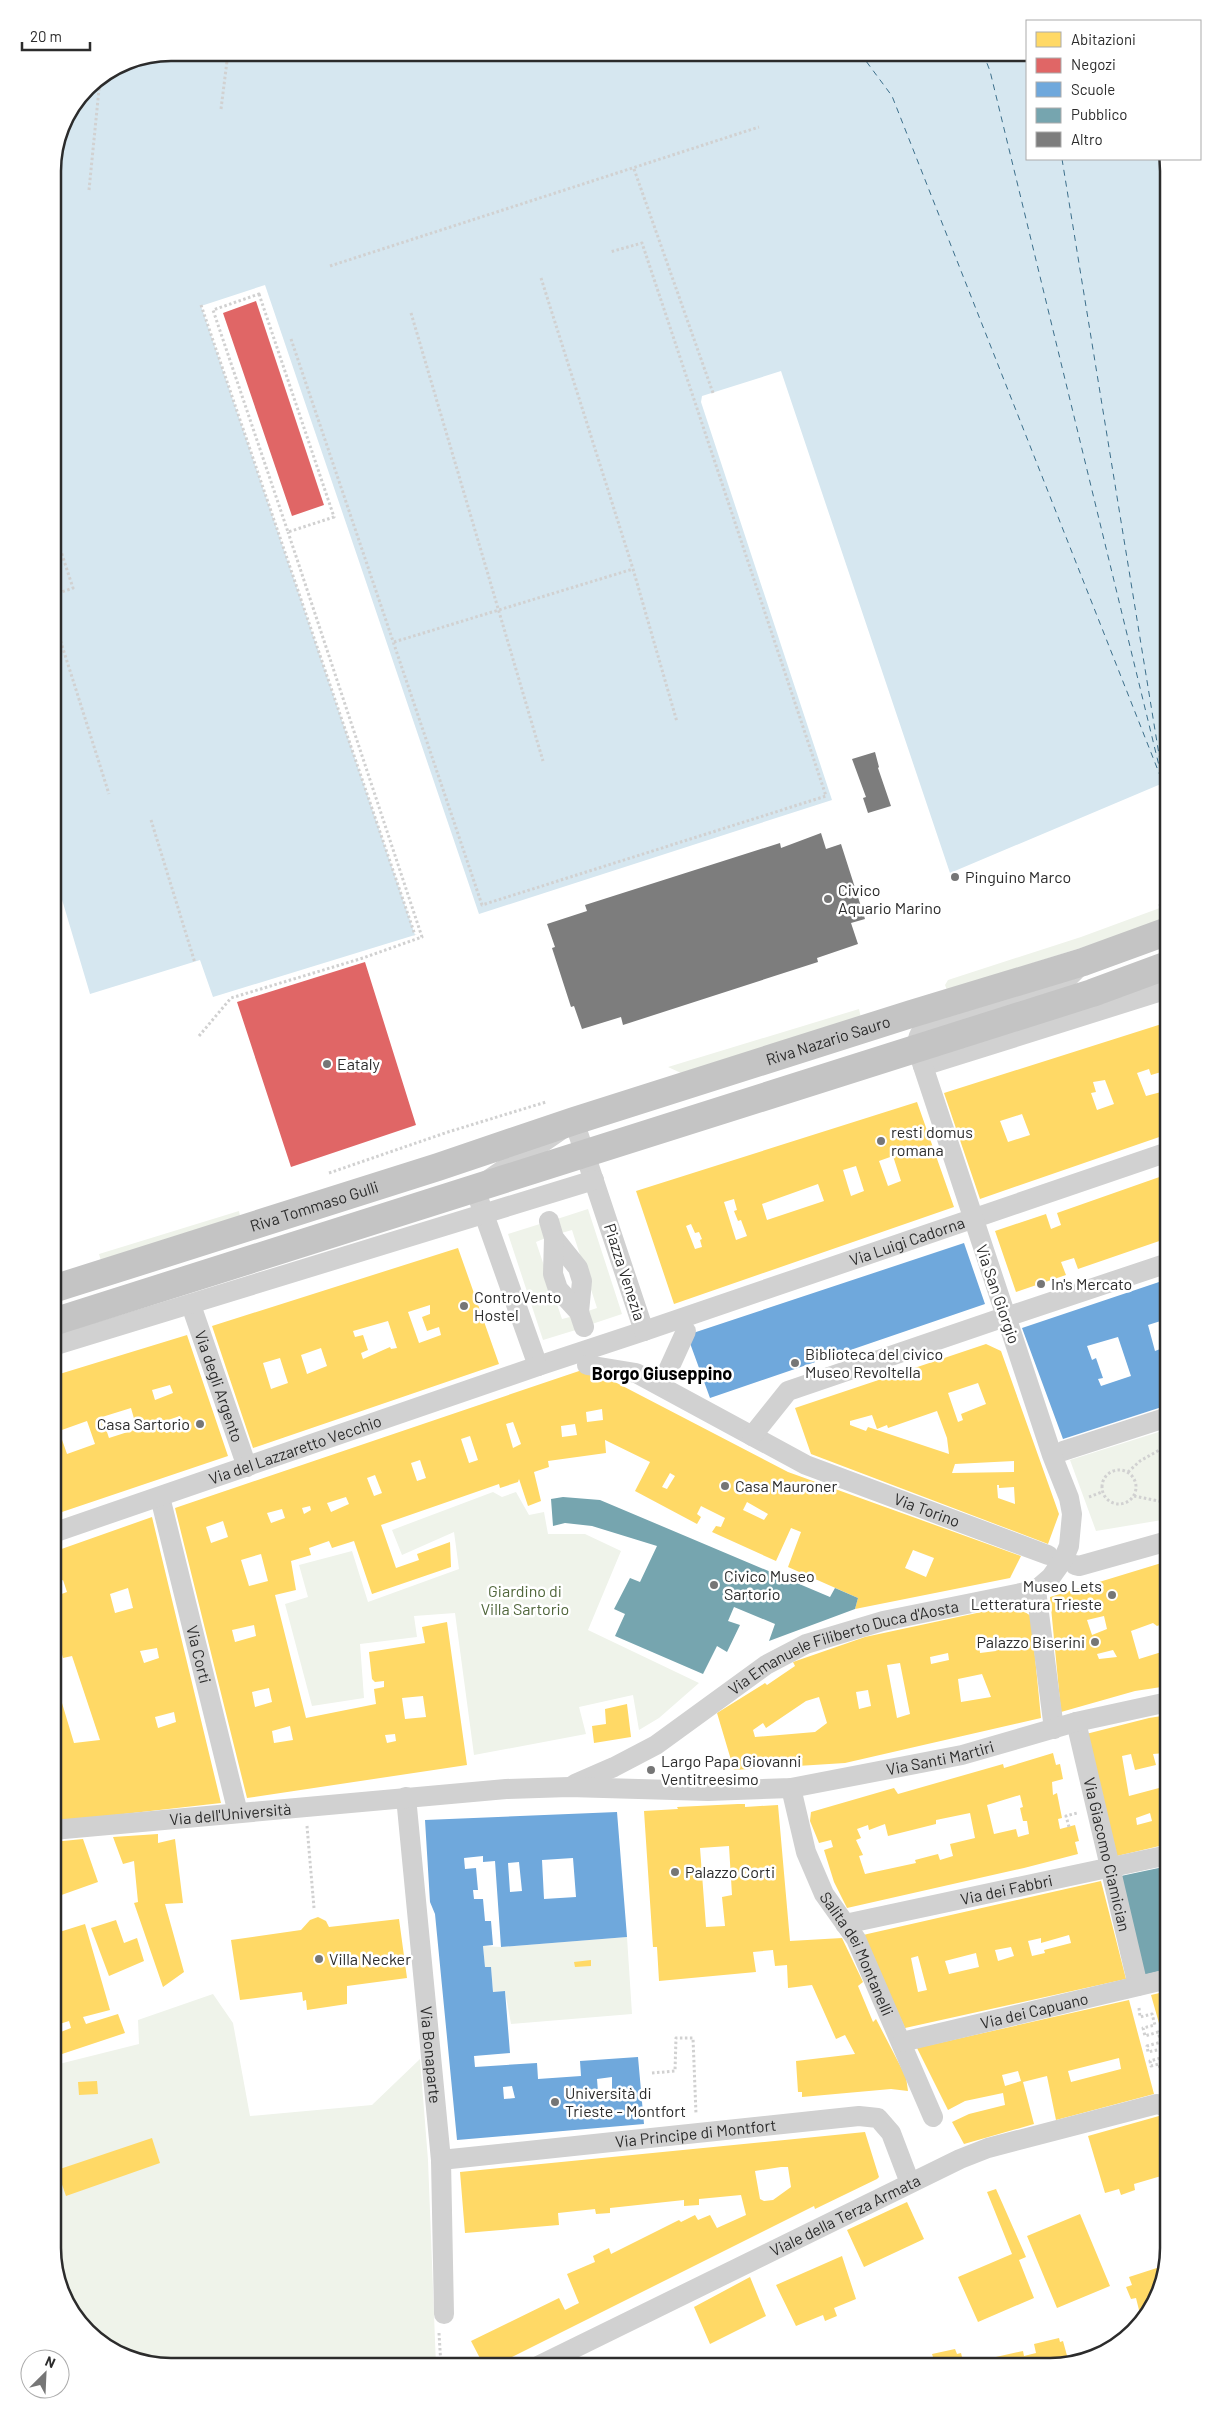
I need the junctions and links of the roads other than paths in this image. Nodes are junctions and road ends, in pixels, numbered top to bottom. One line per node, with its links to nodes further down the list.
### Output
1 (1160, 934): 2 (main road, Riva Nazario Sauro)
2 (1083, 962): 5 (street, Riva Nazario Sauro); 6 (main road, Riva Nazario Sauro)
3 (1160, 968): 5 (main road, Riva Nazario Sauro)
4 (1160, 991): 5 (street, Riva Nazario Sauro)
5 (920, 1057): 7 (main road, Riva Nazario Sauro); 11 (street, Via San Giorgio)
6 (574, 1121): 7 (street, Piazza Venezia); 10 (street); 14 (main road, Riva Tommaso Gulli)
7 (584, 1152): 9 (street, Piazza Venezia); 10 (main road)
8 (1160, 1155): 11 (street, Via Luigi Cadorna)
9 (594, 1180): 10 (street); 19 (street, Piazza Venezia)
10 (479, 1201): 15 (street); 18 (main road, Riva Tommaso Gulli); 23 (street)
11 (973, 1219): 16 (street, Via San Giorgio); 19 (street, Via Luigi Cadorna)
12 (551, 1230): 17 (street)
13 (1160, 1266): 16 (street)
14 (61, 1286)
15 (191, 1305): 21 (street); 28 (street, Via degli Argento)
16 (1001, 1318): 26 (street); 27 (street, Via San Giorgio)
17 (582, 1319)
18 (61, 1320)
19 (644, 1331): 23 (street, Piazza Venezia)
20 (686, 1332): 24 (street)
21 (61, 1344)
22 (594, 1363): 24 (street)
23 (538, 1366): 28 (street, Via del Lazzaretto Vecchio)
24 (661, 1386): 26 (street, Via Torino)
25 (1160, 1420): 27 (street)
26 (752, 1436): 32 (street, Via Torino)
27 (1058, 1453): 34 (street, Via San Giorgio)
28 (247, 1468): 29 (street, Via del Lazzaretto Vecchio)
29 (160, 1497): 30 (street, Via del Lazzaretto Vecchio); 41 (street, Via Corti)
30 (61, 1530)
31 (1160, 1544): 33 (street)
32 (1048, 1555)
33 (1075, 1565)
34 (1036, 1590): 37 (street); 38 (street, Via Emanuele Filiberto Duca d'Aosta)
35 (1160, 1704): 36 (street, Via Santi Martiri)
36 (1076, 1722): 37 (street, Via Santi Martiri); 44 (street, Via Giacomo Ciamician)
37 (1054, 1729): 39 (street, Via Santi Martiri)
38 (569, 1786): 39 (street, Via Santi Martiri); 40 (street)
39 (791, 1788): 45 (street, Salita dei Montanelli)
40 (406, 1796): 41 (street, Via dell'Università); 51 (street, Via Bonaparte)
41 (238, 1813): 42 (street, Via dell'Università)
42 (61, 1829)
43 (1160, 1856): 44 (street, Via dei Fabbri)
44 (1109, 1867): 45 (street, Via dei Fabbri); 47 (street, Via Giacomo Ciamician)
45 (845, 1924): 48 (street, Salita dei Montanelli)
46 (1160, 1981): 47 (street, Via dei Capuano)
47 (1138, 1986): 48 (street, Via dei Capuano)
48 (902, 2042): 50 (street, Salita dei Montanelli)
49 (1160, 2103): 52 (street, Viale della Terza Armata)
50 (932, 2117)
51 (441, 2160): 52 (street, Via Principe di Montfort); 53 (street, Via Bonaparte)
52 (910, 2183): 54 (street, Viale della Terza Armata)
53 (441, 2321)
54 (554, 2358)

